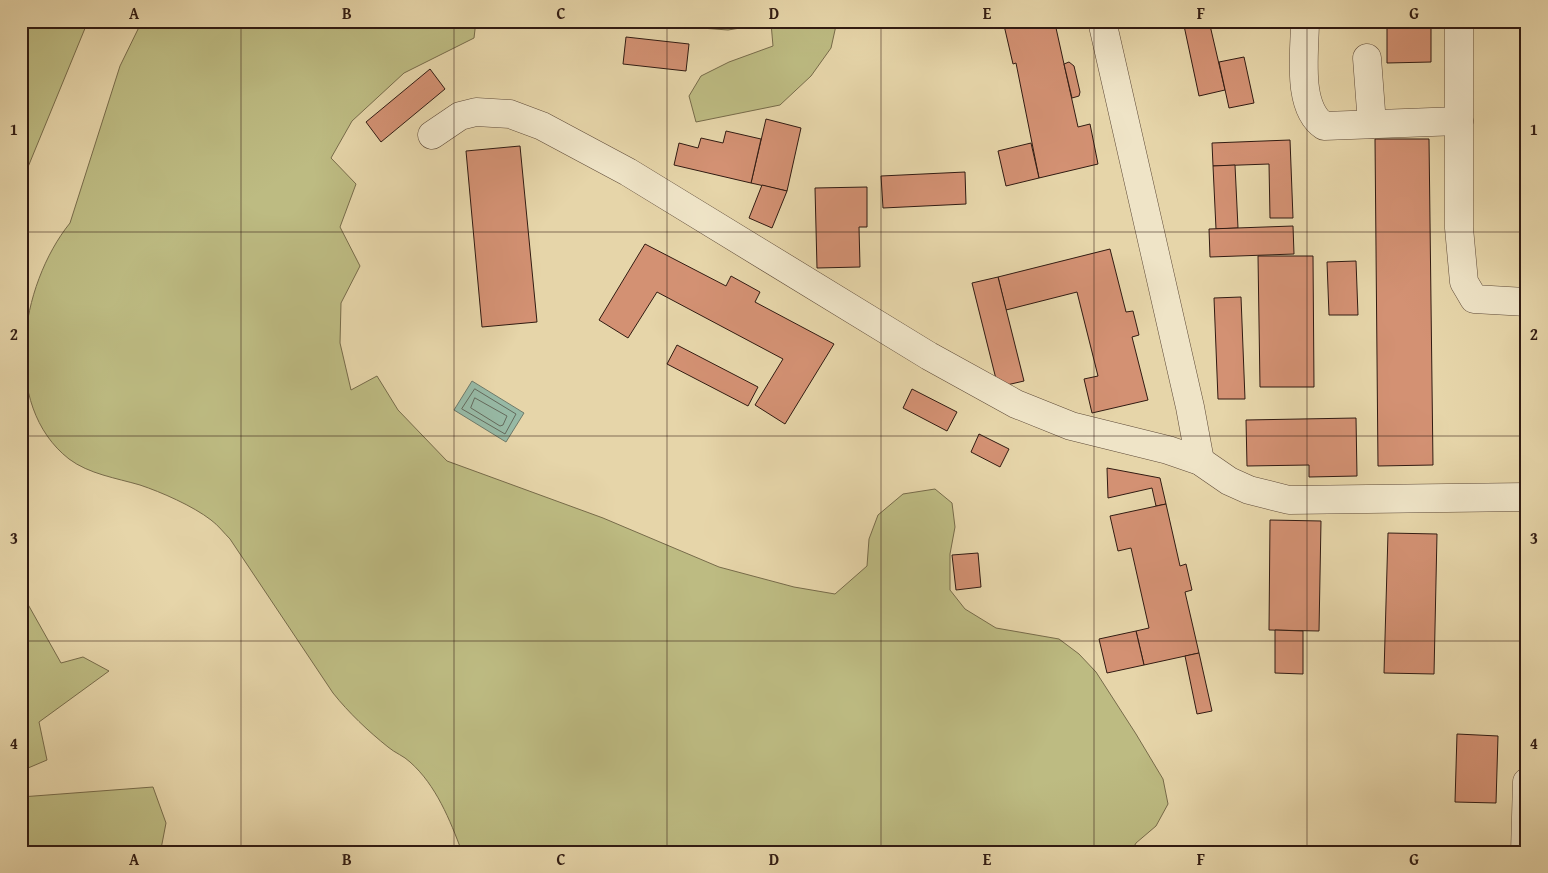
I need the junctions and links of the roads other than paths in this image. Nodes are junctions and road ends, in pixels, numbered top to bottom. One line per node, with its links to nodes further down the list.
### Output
1 (1102, 21): 9 (street)
2 (1305, 21): 6 (street)
3 (1459, 21): 5 (street)
4 (1367, 58): 6 (street)
5 (1459, 121): 6 (street); 8 (street)
6 (1372, 124)
7 (432, 135): 9 (street)
8 (1527, 302)
9 (1200, 461): 10 (street)
10 (1527, 497)
11 (1527, 782): 12 (street)
12 (1525, 852)

